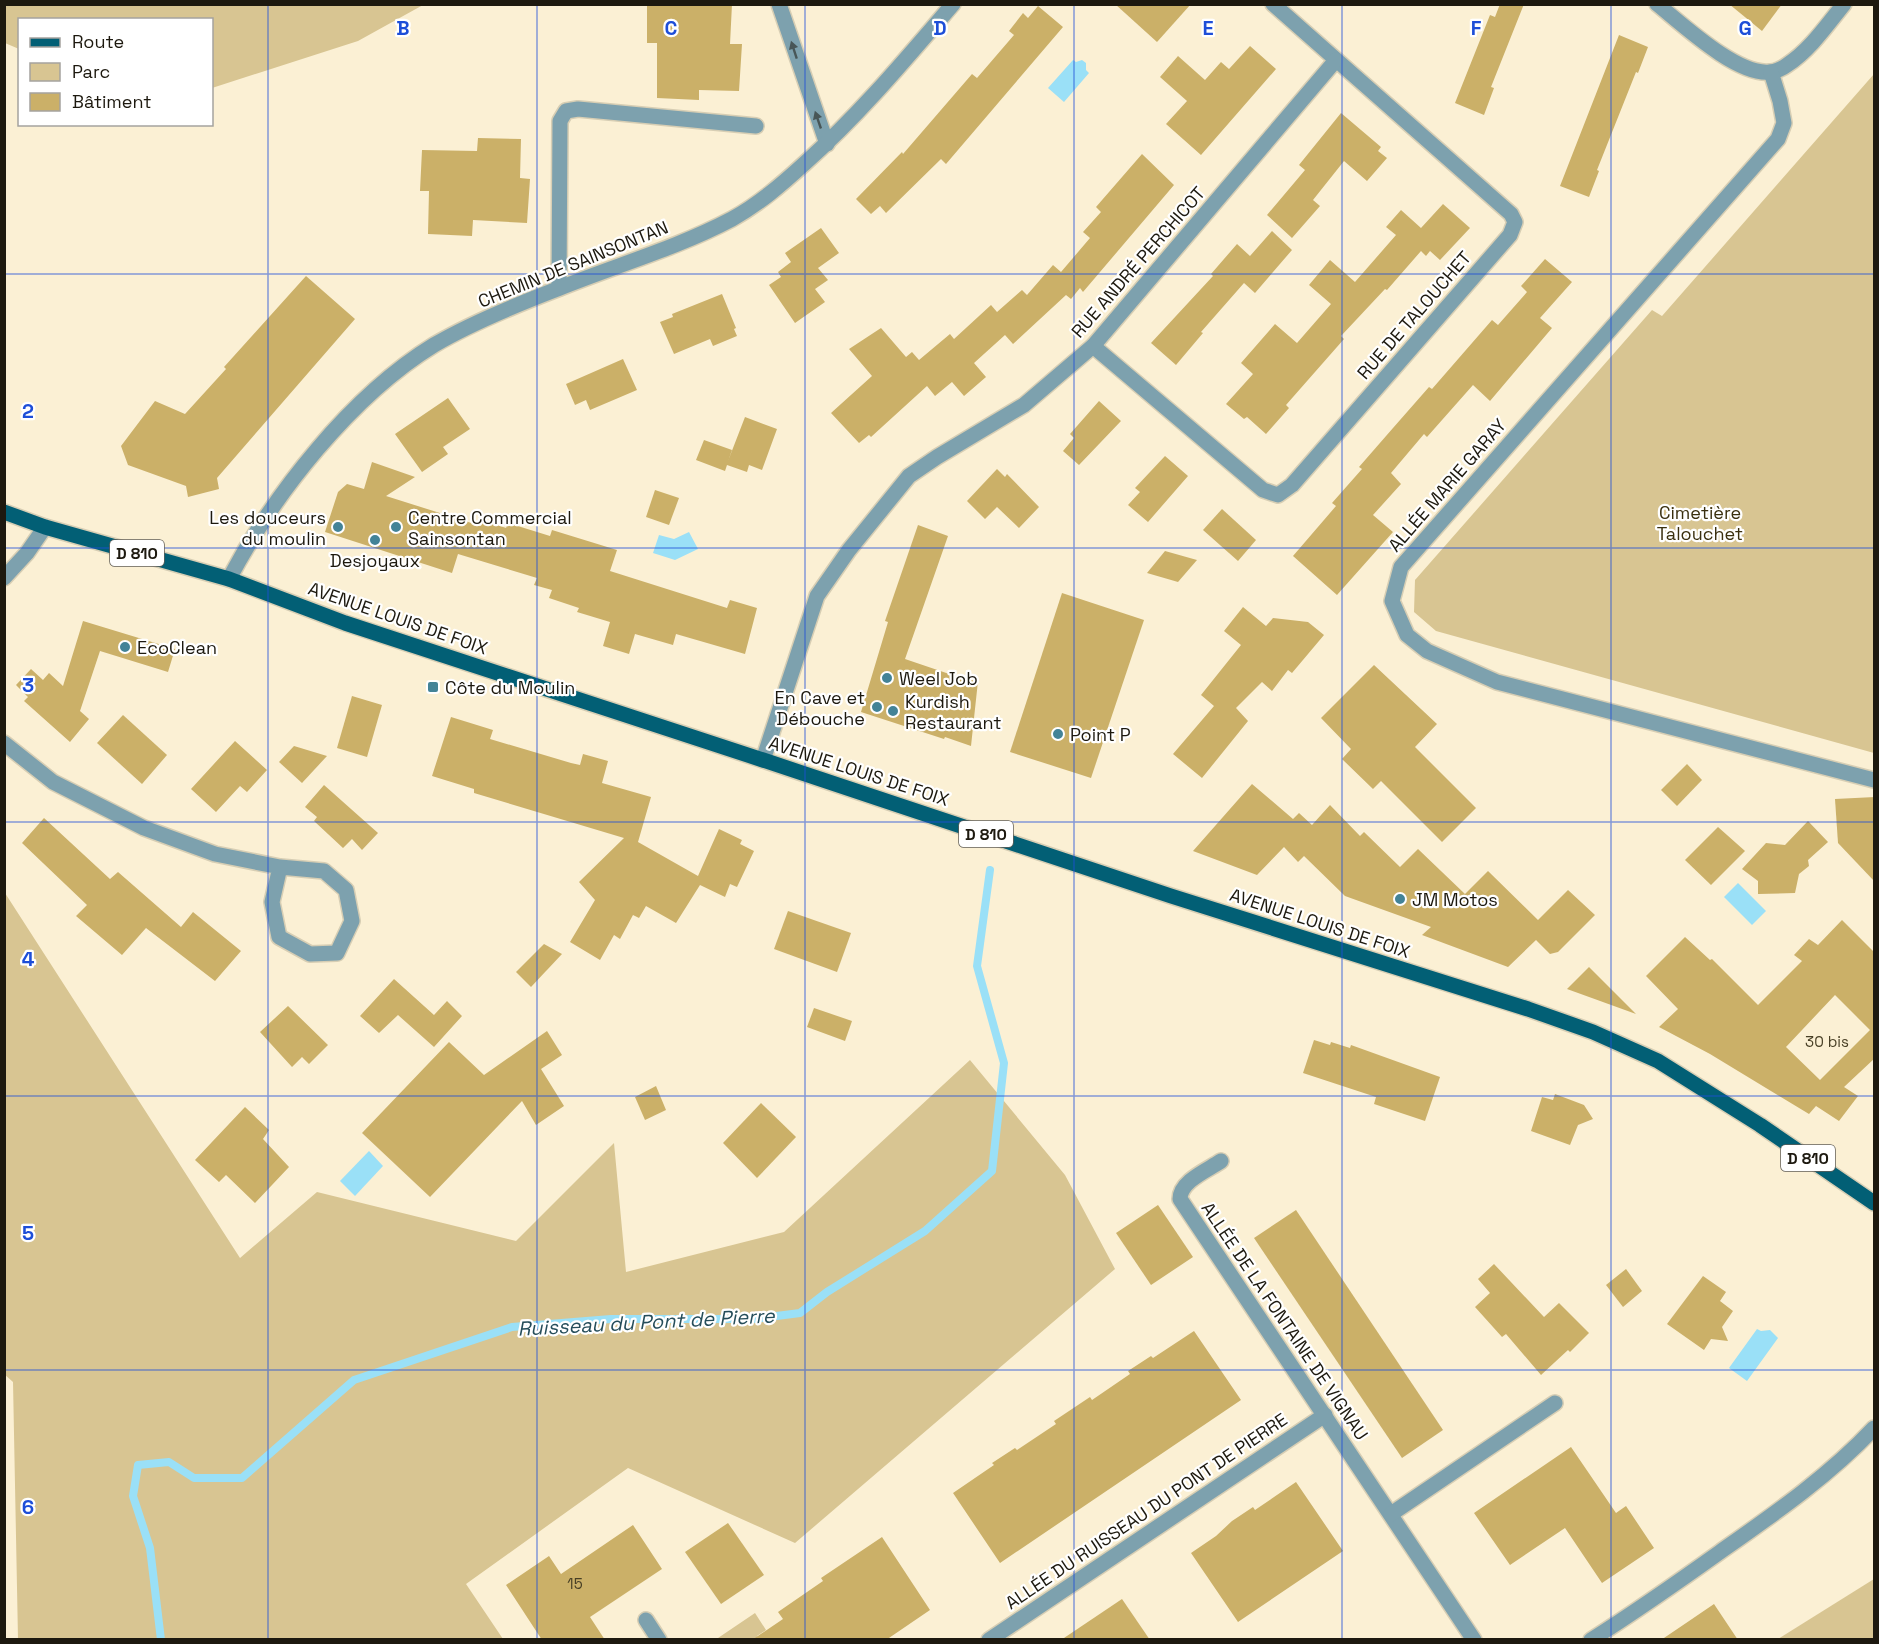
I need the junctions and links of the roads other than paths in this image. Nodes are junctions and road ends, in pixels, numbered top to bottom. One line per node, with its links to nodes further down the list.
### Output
1 (779, 4): 9 (street, one-way to 1)
2 (953, 4): 9 (street, CHEMIN DE SAINSONTAN)
3 (1273, 4): 6 (street, RUE DE TALOUCHET)
4 (1657, 4): 7 (street)
5 (1844, 4): 7 (street)
6 (1336, 60): 11 (street, RUE ANDRÉ PERCHICOT); 11 (street, RUE DE TALOUCHET)
7 (1771, 72): 18 (street, ALLÉE MARIE GARAY)
8 (756, 126): 10 (street)
9 (827, 144): 10 (street, CHEMIN DE SAINSONTAN)
10 (559, 288): 15 (street, CHEMIN DE SAINSONTAN)
11 (1093, 346): 17 (street, RUE ANDRÉ PERCHICOT)
12 (4, 512): 13 (main road, AVENUE LOUIS DE FOIX / D 810)
13 (45, 527): 14 (street); 15 (main road, AVENUE LOUIS DE FOIX / D 810)
14 (4, 578)
15 (229, 579): 17 (main road, AVENUE LOUIS DE FOIX / D 810)
16 (4, 743): 19 (street)
17 (763, 759): 21 (main road, AVENUE LOUIS DE FOIX / D 810)
18 (1875, 780)
19 (280, 867): 19 (street)
20 (1221, 1161): 23 (street, ALLÉE DE LA FONTAINE DE VIGNAU)
21 (1875, 1203)
22 (1555, 1403): 25 (street)
23 (1325, 1415): 25 (street, ALLÉE DE LA FONTAINE DE VIGNAU); 28 (street, ALLÉE DU RUISSEAU DU PONT DE PIERRE)
24 (1875, 1428): 30 (street)
25 (1391, 1514): 29 (street, ALLÉE DE LA FONTAINE DE VIGNAU)
26 (646, 1620): 27 (street)
27 (659, 1640)
28 (989, 1640)
29 (1474, 1640)
30 (1591, 1640)

